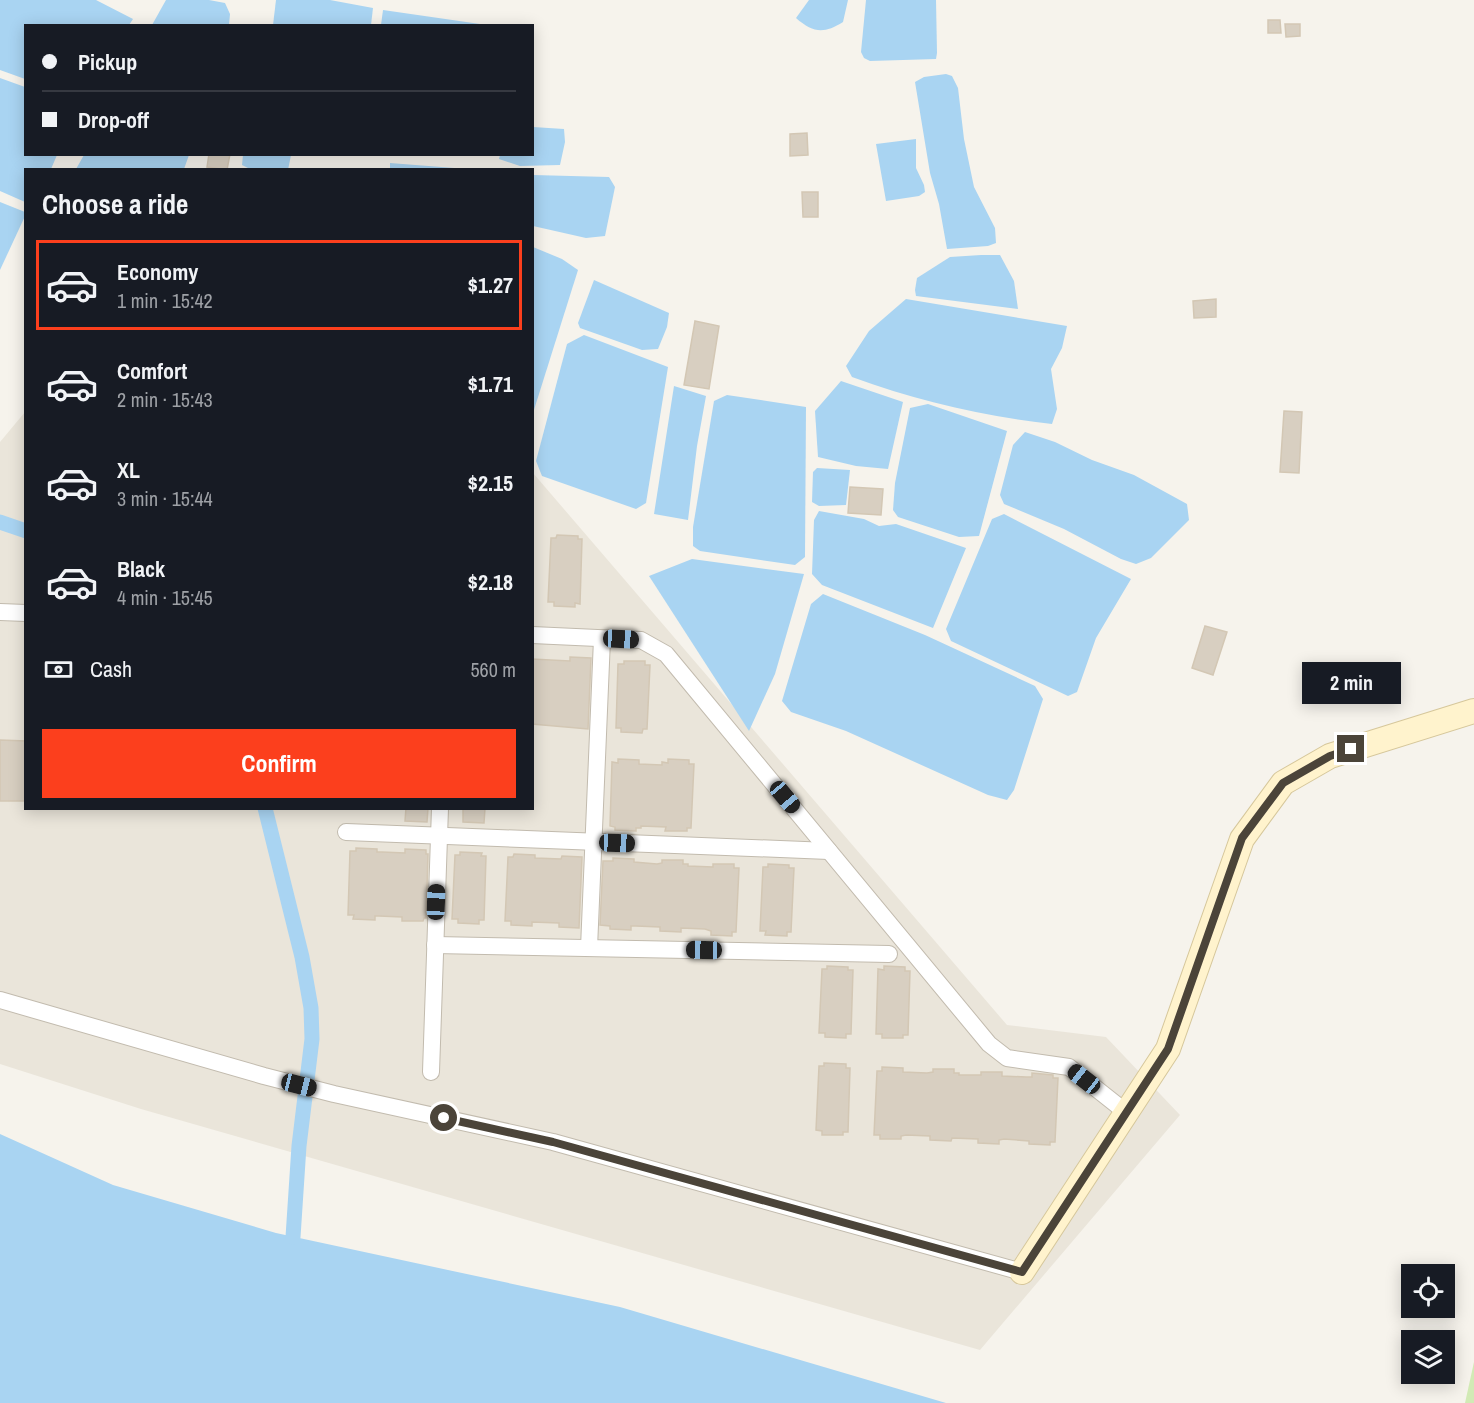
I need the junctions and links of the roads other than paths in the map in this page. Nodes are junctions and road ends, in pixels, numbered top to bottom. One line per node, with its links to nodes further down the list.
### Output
1 (0, 612): 2 (street)
2 (24, 613)
3 (534, 635): 4 (street)
4 (602, 639): 9 (street); 10 (street)
5 (1474, 711): 16 (main road)
6 (440, 810): 8 (street)
7 (346, 832): 8 (street)
8 (438, 836): 9 (street); 11 (street)
9 (593, 842): 10 (street); 12 (street)
10 (830, 851): 16 (street)
11 (435, 945): 12 (street); 15 (street)
12 (589, 948): 13 (street)
13 (888, 954)
14 (0, 1000): 17 (street)
15 (431, 1072)
16 (1127, 1113): 17 (main road)
17 (1022, 1272)

